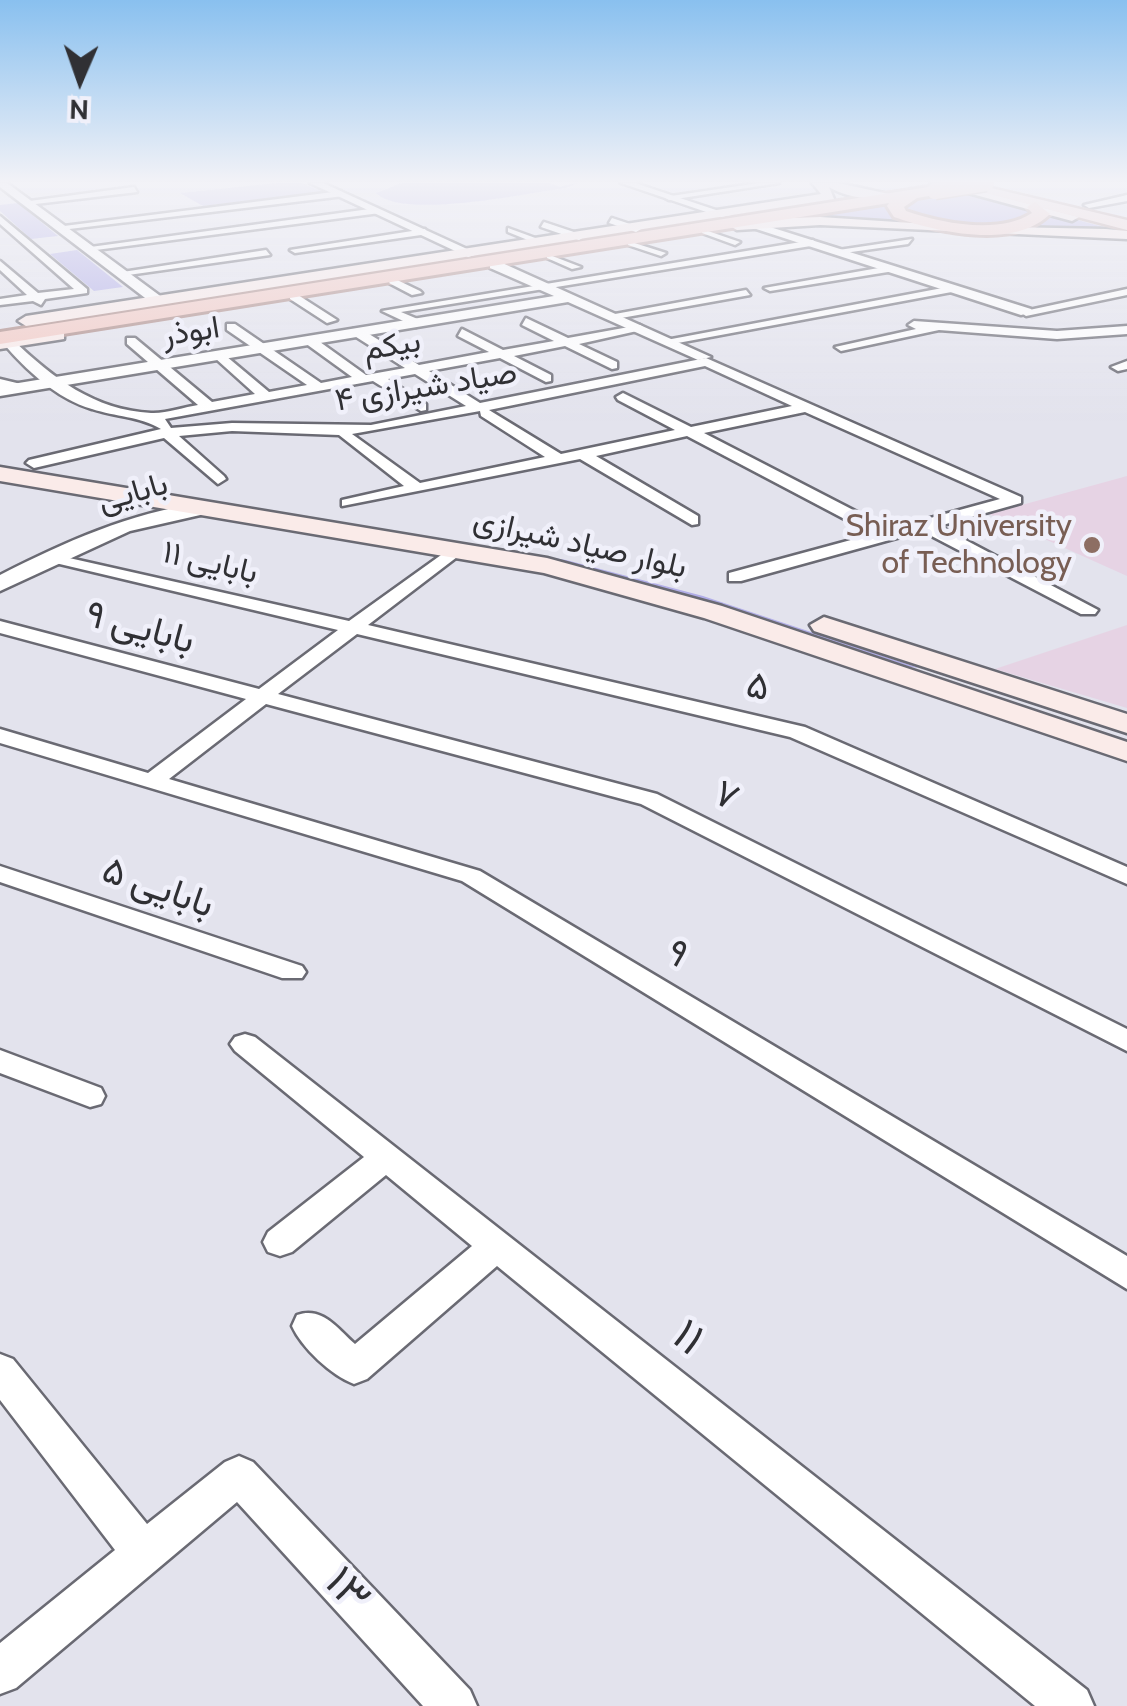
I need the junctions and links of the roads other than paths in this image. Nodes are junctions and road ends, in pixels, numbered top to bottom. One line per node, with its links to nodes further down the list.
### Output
1 (46, 263): 29 (street)
2 (107, 263): 15 (street)
3 (196, 263): 15 (street)
4 (436, 263): 16 (main road)
5 (448, 263): 18 (highway)
6 (483, 263): 18 (highway)
7 (500, 263): 12 (main road)
8 (690, 263): 19 (street)
9 (759, 263): 13 (street)
10 (873, 263): 14 (street)
11 (0, 264): 29 (street)
12 (494, 265): 17 (main road); 19 (street)
13 (728, 267)
14 (890, 268): 21 (street); 22 (street)
15 (121, 273): 33 (street)
16 (389, 274): 17 (main road); 18 (highway); 23 (main road); 26 (street); 30 (main road)
17 (437, 274): 18 (highway)
18 (358, 278): 20 (highway); 37 (highway)
19 (543, 286): 31 (street); 50 (street)
20 (272, 288): 23 (highway); 37 (highway)
21 (770, 288)
22 (953, 289): 32 (street); 41 (street)
23 (223, 291): 33 (main road)
24 (866, 292): 32 (street)
25 (1127, 292): 36 (street)
26 (416, 293)
27 (746, 293): 42 (street)
28 (588, 295): 31 (street)
29 (36, 297): 34 (street); 39 (street)
30 (294, 297): 45 (street); 63 (main road)
31 (569, 298): 42 (street); 50 (street, ابوذر)
32 (890, 300): 40 (street); 56 (street)
33 (158, 301): 48 (main road)
34 (0, 302)
35 (808, 302): 40 (street)
36 (1074, 302): 41 (street); 47 (street)
37 (188, 305): 63 (highway)
38 (780, 307): 43 (street)
39 (48, 310)
40 (832, 311): 43 (street); 46 (street)
41 (1026, 312): 58 (street)
42 (610, 316): 57 (street)
43 (803, 316): 52 (street); 55 (street)
44 (720, 318): 55 (street)
45 (331, 320)
46 (859, 320)
47 (1127, 320)
48 (28, 321): 63 (highway)
49 (526, 322): 69 (street)
50 (416, 323): 60 (street, ابوذر)
51 (914, 324): 53 (street)
52 (830, 326)
53 (946, 326): 56 (street); 71 (street)
54 (231, 327): 72 (street)
55 (742, 328): 64 (street); 67 (street)
56 (974, 328): 62 (street)
57 (640, 330): 67 (street); 69 (street, بیکم)
58 (1072, 330)
59 (1127, 330): 62 (street)
60 (358, 332): 66 (street, ابوذر); 79 (street)
61 (462, 333): 73 (street)
62 (1101, 334): 70 (street)
63 (2, 335): 82 (street)
64 (766, 338)
65 (132, 340): 77 (street)
66 (309, 340): 72 (street, ابوذر); 80 (street)
67 (667, 341): 76 (street)
68 (825, 341): 71 (street)
69 (567, 342): 73 (street, بیکم); 78 (street)
70 (1127, 343)
71 (841, 347): 74 (street)
72 (260, 348): 75 (street, ابوذر); 84 (street)
73 (501, 354): 79 (street, بیکم); 81 (street)
74 (860, 354)
75 (220, 355): 77 (street, ابوذر); 88 (street)
76 (704, 360): 92 (street); 94 (street, صیاد شیرازی ۴)
77 (160, 365): 82 (street, ابوذر); 91 (street)
78 (612, 365)
79 (414, 370): 80 (street, بیکم); 99 (street)
80 (370, 378): 84 (street, بیکم); 90 (street)
81 (546, 378)
82 (51, 382): 85 (street, ابوذر); 93 (street)
83 (0, 383): 85 (street)
84 (323, 386): 87 (street); 88 (street, بیکم)
85 (20, 388): 86 (street, ابوذر)
86 (0, 391)
87 (342, 395)
88 (266, 396): 91 (street, بیکم)
89 (623, 397): 95 (street)
90 (421, 406)
91 (209, 407): 93 (street, بیکم)
92 (807, 407): 95 (street); 108 (street)
93 (154, 417): 94 (street)
94 (170, 432): 100 (street, صیاد شیرازی ۴); 102 (street)
95 (690, 432): 97 (street); 109 (street)
96 (345, 436): 103 (street)
97 (582, 454): 99 (street); 107 (street)
98 (0, 457): 100 (main road, بلوار صیاد شیرازی)
99 (559, 459): 103 (street)
100 (34, 463): 118 (main road, بلوار صیاد شیرازی)
101 (0, 474): 104 (main road, بلوار صیاد شیرازی)
102 (218, 479)
103 (417, 488): 105 (street)
104 (127, 497): 106 (main road, بلوار صیاد شیرازی); 110 (street, بابایی)
105 (348, 503)
106 (202, 509): 110 (street, بابایی); 111 (main road, بلوار صیاد شیرازی)
107 (692, 520)
108 (923, 525): 109 (street); 115 (street)
109 (888, 535): 113 (street)
110 (83, 542): 112 (street, بابایی)
111 (454, 550): 117 (street); 119 (main road, بلوار صیاد شیرازی)
112 (53, 558): 114 (street, بابایی); 117 (street, بابایی ۱۱)
113 (734, 576)
114 (4, 578)
115 (1088, 610)
116 (0, 627): 120 (street, بابایی ۹)
117 (353, 627): 120 (street); 125 (street, ۵)
118 (938, 662): 119 (main road); 121 (main road, بلوار صیاد شیرازی)
119 (914, 681): 123 (main road, بلوار صیاد شیرازی)
120 (262, 696): 124 (street); 128 (street, ۷)
121 (1127, 724)
122 (0, 736): 124 (street, ۹)
123 (1127, 752)
124 (150, 780): 135 (street, ۹)
125 (1127, 876)
126 (7, 884): 127 (street, بابایی ۵)
127 (292, 972)
128 (1127, 1042)
129 (244, 1044): 132 (street, ۱۱)
130 (0, 1061): 131 (street)
131 (90, 1096)
132 (386, 1157): 133 (street); 134 (street, ۱۱)
133 (280, 1242)
134 (496, 1245): 136 (street); 141 (street, ۱۱)
135 (1127, 1274)
136 (310, 1326)
137 (0, 1371): 138 (street)
138 (144, 1553): 139 (street); 140 (street, ۱۳)
139 (0, 1672)
140 (454, 1706)
141 (1071, 1706)

